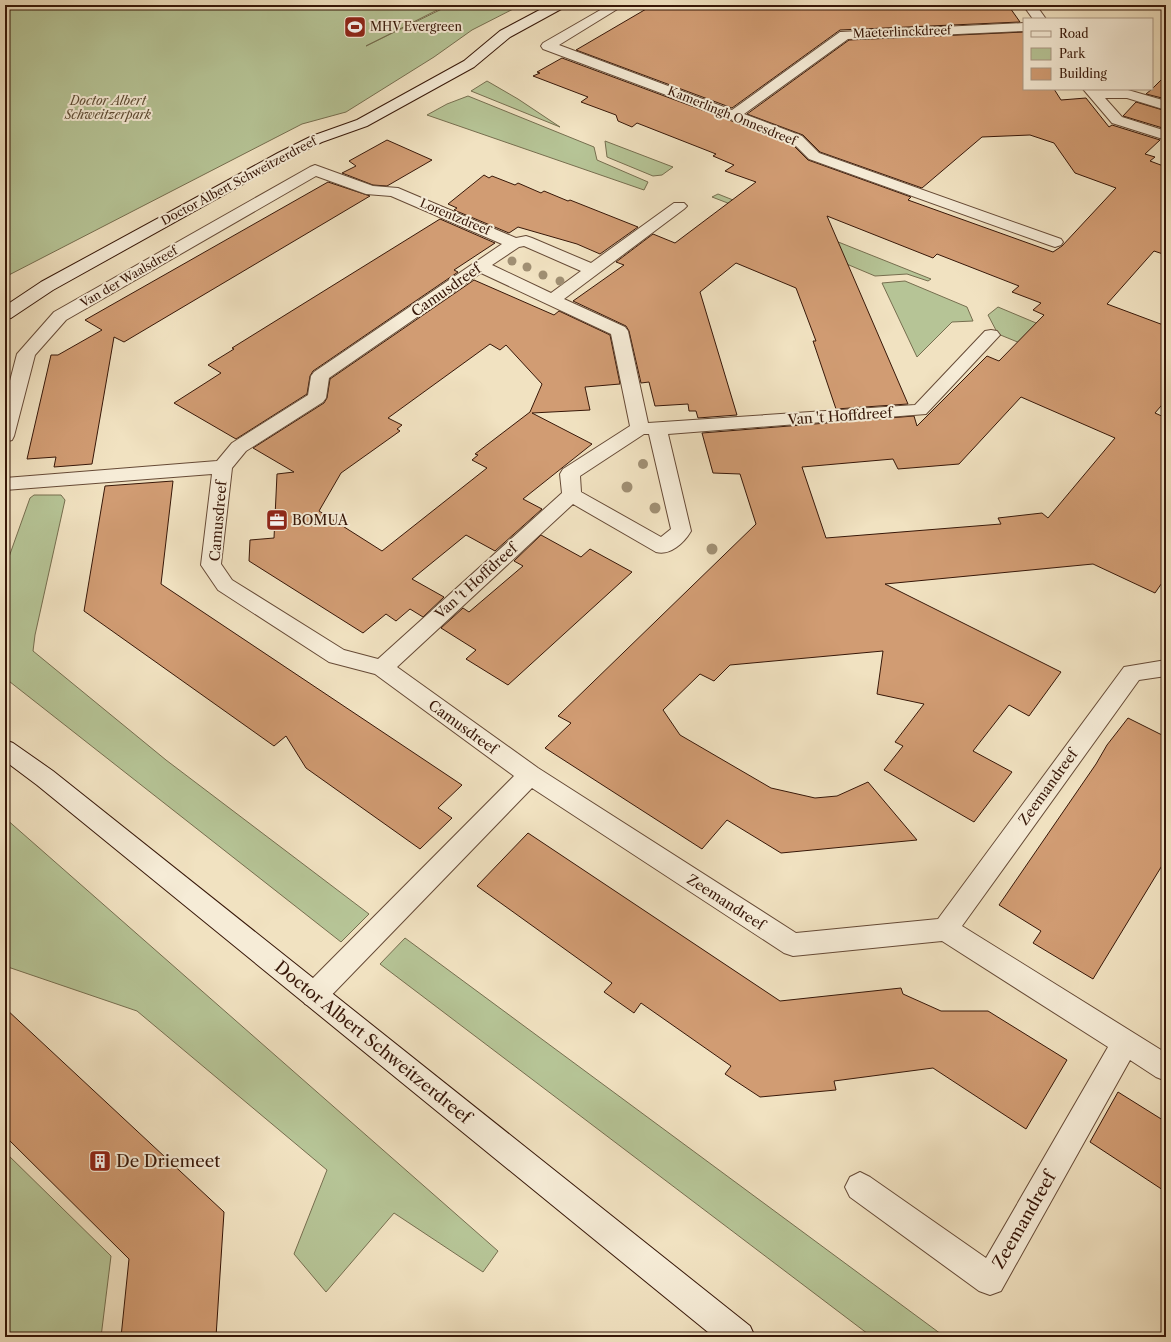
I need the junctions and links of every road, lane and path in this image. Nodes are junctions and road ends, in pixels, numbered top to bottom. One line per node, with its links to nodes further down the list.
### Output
1 (558, 5): 17 (street, Doctor Albert Schweitzerdreef)
2 (618, 5): 8 (street, Kamerlingh Onnesdreef)
3 (1029, 5): 4 (street)
4 (1039, 18)
5 (1023, 27): 8 (street, Maeterlinckdreef)
6 (1092, 91): 7 (street); 9 (street)
7 (1166, 106)
8 (734, 115): 12 (street, Kamerlingh Onnesdreef)
9 (1166, 136)
10 (315, 170): 13 (street, Lorentzdreef); 20 (street, Van der Waalsdreef)
11 (680, 206): 15 (street)
12 (1055, 242)
13 (514, 243): 14 (street, Camusdreef); 15 (street, Lorentzdreef)
14 (480, 266): 16 (street); 21 (street, Camusdreef)
15 (592, 270): 16 (street)
16 (552, 300): 19 (street)
17 (5, 314)
18 (992, 335): 19 (street, Van 't Hoffdreef)
19 (648, 429): 23 (street, Van 't Hoffdreef); 23 (street)
20 (5, 436)
21 (223, 467): 22 (street); 24 (street, Camusdreef)
22 (5, 484)
23 (572, 495): 24 (street, Van 't Hoffdreef)
24 (382, 668): 27 (street, Camusdreef)
25 (1166, 668): 28 (street, Zeemandreef)
26 (5, 749): 29 (street, Doctor Albert Schweitzerdreef)
27 (530, 775): 28 (street, Zeemandreef); 29 (street)
28 (945, 929): 30 (street)
29 (314, 995): 33 (street, Doctor Albert Schweitzerdreef)
30 (1125, 1043): 31 (street); 32 (street, Zeemandreef)
31 (1166, 1068)
32 (860, 1187)
33 (739, 1337)

